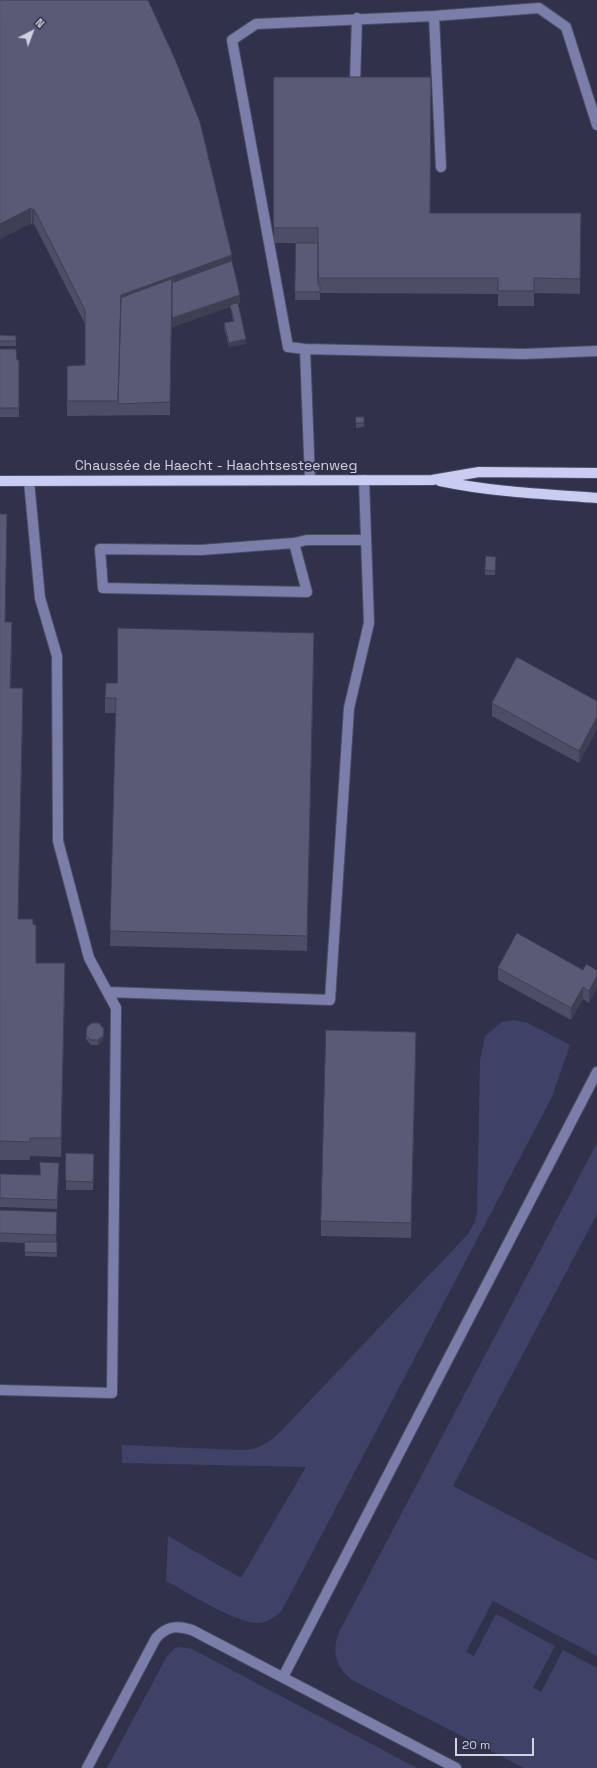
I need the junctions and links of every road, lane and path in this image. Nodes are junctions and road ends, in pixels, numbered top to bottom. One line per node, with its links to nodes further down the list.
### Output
1 (434, 16): 2 (lane); 4 (lane); 5 (lane)
2 (357, 18): 3 (lane); 6 (lane)
3 (355, 82)
4 (597, 125)
5 (441, 167)
6 (305, 349): 7 (lane); 11 (lane)
7 (597, 352)
8 (597, 473): 13 (main road, Chaussée de Haecht - Haachtsesteenweg)
9 (0, 480): 10 (main road, Chaussée de Haecht - Haachtsesteenweg)
10 (29, 480): 11 (main road, Chaussée de Haecht - Haachtsesteenweg); 17 (lane)
11 (310, 480): 12 (main road, Chaussée de Haecht - Haachtsesteenweg)
12 (364, 480): 13 (main road, Chaussée de Haecht - Haachtsesteenweg); 15 (lane)
13 (432, 480): 14 (main road, Chaussée de Haecht - Haachtsesteenweg)
14 (597, 498)
15 (366, 540): 16 (lane); 17 (lane)
16 (294, 543): 16 (lane)
17 (108, 992): 19 (lane)
18 (597, 1072): 20 (lane)
19 (0, 1390)
20 (283, 1677): 21 (lane); 22 (lane)
21 (87, 1768)
22 (456, 1768)

